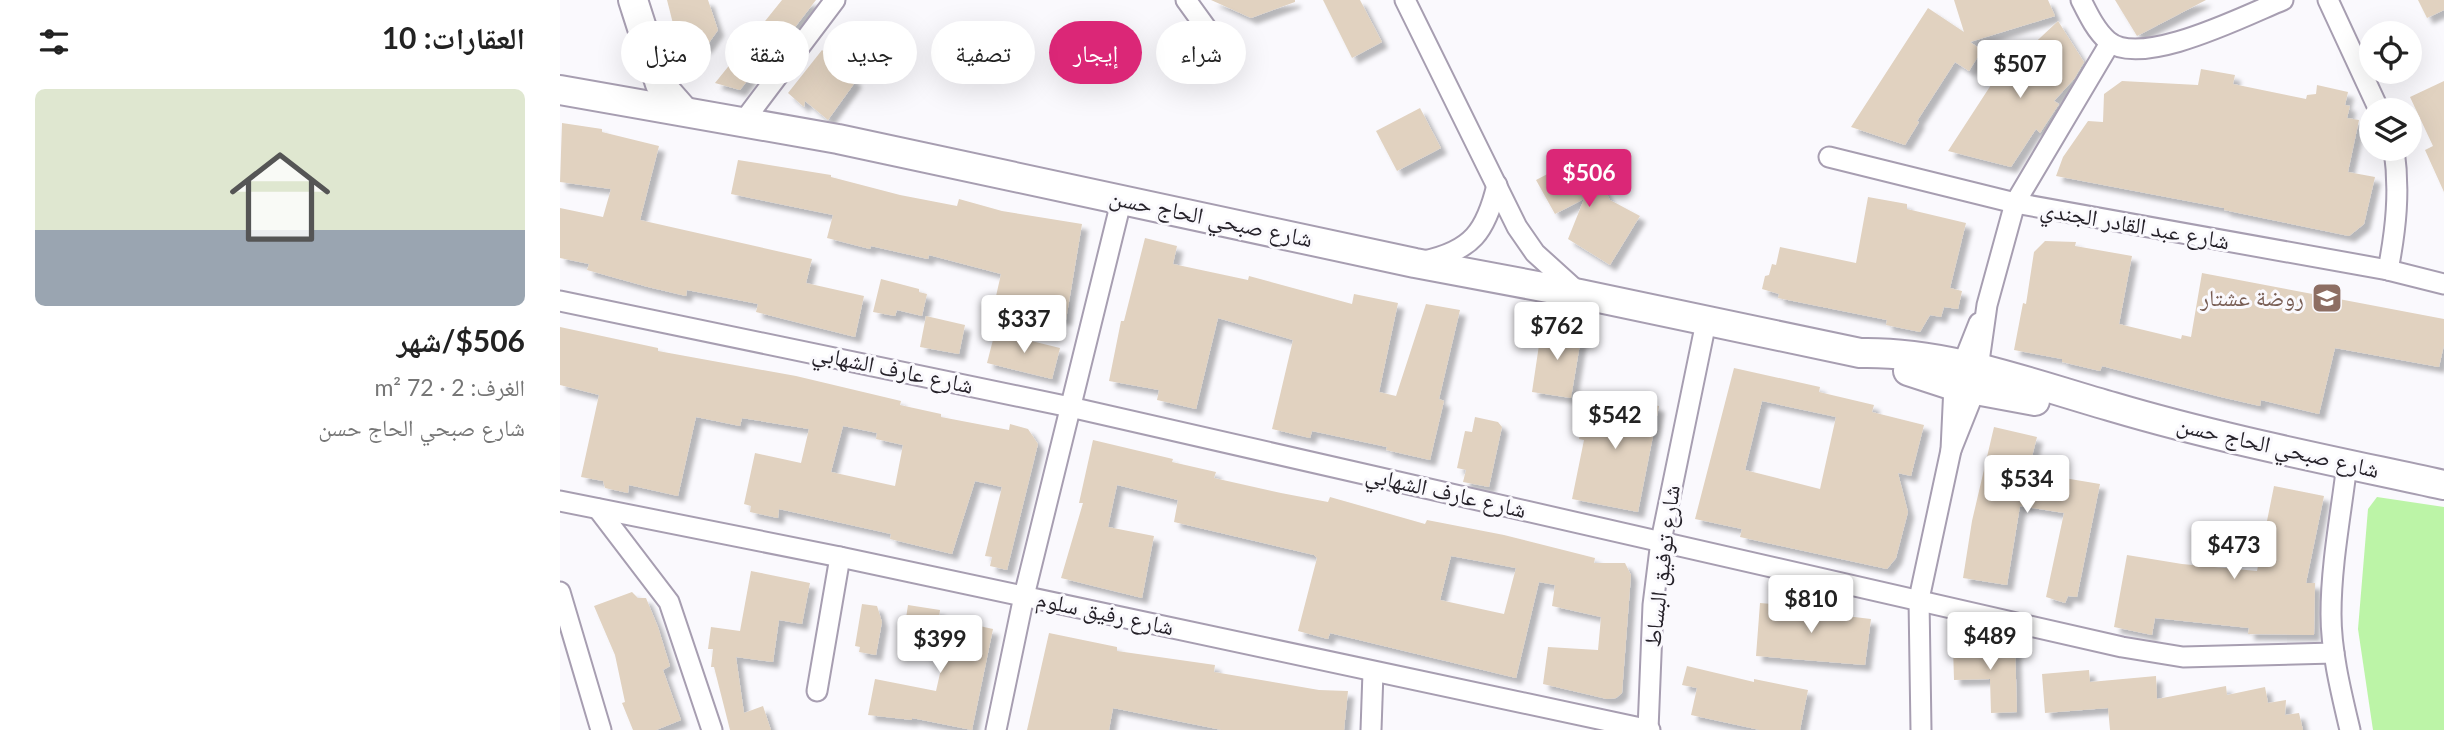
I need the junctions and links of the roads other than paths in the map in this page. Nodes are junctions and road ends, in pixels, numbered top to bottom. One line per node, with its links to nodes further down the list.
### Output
1 (633, 0): 12 (street)
2 (835, 0): 13 (street)
3 (1186, 0): 8 (street)
4 (1405, 0): 16 (street)
5 (2081, 0): 9 (street)
6 (2283, 0): 9 (street)
7 (2328, 0): 11 (street)
8 (1201, 21)
9 (2110, 43): 18 (street)
10 (560, 90): 12 (street, شارع صبحي الحاج حسن)
11 (2373, 98)
12 (682, 109): 13 (street, شارع صبحي الحاج حسن)
13 (743, 122): 17 (street, شارع صبحي الحاج حسن)
14 (1829, 157): 18 (street, شارع عبد القادر الجندي)
15 (2395, 161): 20 (street)
16 (1497, 185): 19 (street); 22 (street)
17 (1122, 198): 19 (street, شارع صبحي الحاج حسن); 26 (street)
18 (2015, 203): 20 (street, شارع عبد القادر الجندي); 25 (street)
19 (1415, 263): 22 (street, شارع صبحي الحاج حسن)
20 (2388, 270): 21 (street, شارع عبد القادر الجندي)
21 (2444, 284)
22 (1580, 294): 24 (street, شارع صبحي الحاج حسن)
23 (560, 301): 26 (street, شارع عارف الشهابي)
24 (1706, 322): 25 (street, شارع صبحي الحاج حسن); 31 (street, شارع توفيق البساط)
25 (1967, 378): 27 (street, شارع صبحي الحاج حسن); 35 (street)
26 (1070, 407): 31 (street, شارع عارف الشهابي); 34 (street)
27 (2347, 464): 28 (street, شارع صبحي الحاج حسن); 36 (street)
28 (2444, 485)
29 (560, 501): 30 (street, شارع رفيق سلوم)
30 (598, 509): 32 (street, شارع رفيق سلوم); 40 (street)
31 (1661, 541): 35 (street, شارع عارف الشهابي); 43 (street, شارع توفيق البساط)
32 (840, 557): 34 (street, شارع رفيق سلوم); 38 (street)
33 (560, 592): 39 (street)
34 (1024, 596): 37 (street, شارع رفيق سلوم); 41 (street)
35 (1919, 599): 36 (street, شارع عارف الشهابي); 44 (street)
36 (2334, 653): 45 (street)
37 (1373, 672): 42 (street); 43 (street, شارع رفيق سلوم)
38 (817, 691)
39 (601, 730)
40 (712, 730)
41 (996, 730)
42 (1371, 730)
43 (1648, 730)
44 (1921, 730)
45 (2350, 730)

